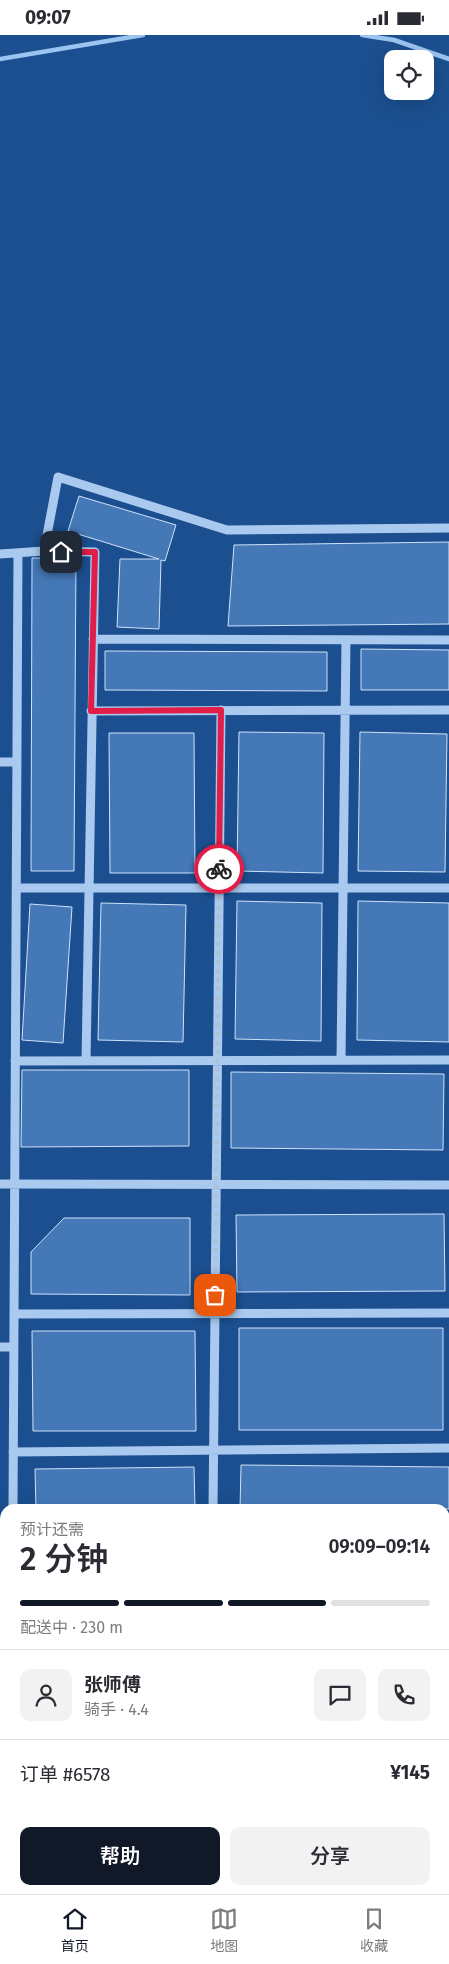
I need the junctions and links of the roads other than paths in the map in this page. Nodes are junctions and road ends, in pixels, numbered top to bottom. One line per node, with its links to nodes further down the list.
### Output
1 (449, 528): 2 (street)
2 (44, 551): 4 (street); 5 (street)
3 (0, 553): 4 (street)
4 (18, 553): 13 (street)
5 (93, 639): 6 (street); 11 (street)
6 (346, 640): 7 (street); 9 (street)
7 (449, 640)
8 (221, 710): 9 (street); 11 (street); 16 (street)
9 (345, 710): 10 (street); 17 (street)
10 (449, 710)
11 (91, 711): 15 (street)
12 (0, 762): 13 (street)
13 (17, 762): 14 (street)
14 (16, 888): 15 (street); 21 (street)
15 (89, 888): 16 (street); 22 (street)
16 (219, 888): 17 (street); 23 (street)
17 (343, 888): 18 (street); 19 (street)
18 (449, 888)
19 (341, 1060): 20 (street); 23 (street)
20 (449, 1060)
21 (15, 1061): 22 (street); 25 (street)
22 (86, 1061): 23 (street)
23 (218, 1061): 26 (street)
24 (0, 1185): 25 (street)
25 (14, 1185): 26 (street); 30 (street)
26 (216, 1185): 27 (street); 28 (street)
27 (449, 1185)
28 (215, 1313): 29 (street); 30 (street); 34 (street)
29 (449, 1313)
30 (14, 1314): 32 (street)
31 (0, 1347): 32 (street)
32 (14, 1347): 35 (street)
33 (449, 1449): 34 (street)
34 (214, 1450): 35 (street); 37 (street)
35 (13, 1452): 36 (street)
36 (13, 1504)
37 (213, 1504)

